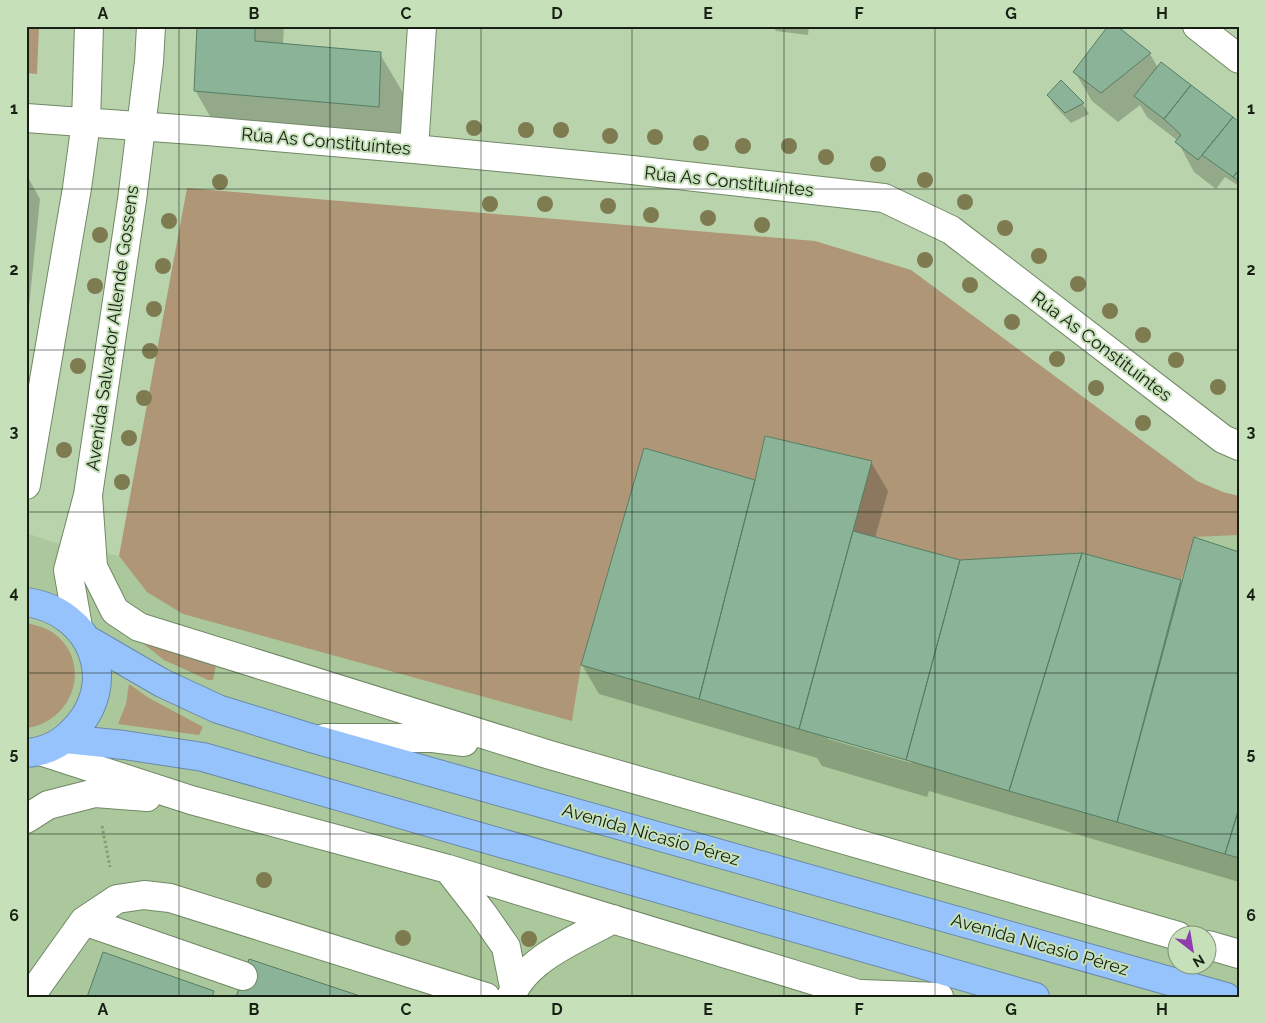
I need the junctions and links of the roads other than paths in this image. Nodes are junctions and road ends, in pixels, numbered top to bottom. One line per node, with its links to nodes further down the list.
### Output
1 (89, 26): 7 (street)
2 (150, 26): 8 (street, Avenida Salvador Allende Gossens)
3 (422, 26): 9 (street)
4 (1197, 26): 5 (street)
5 (1239, 59)
6 (26, 118): 7 (street, Rúa As Constituíntes)
7 (86, 122): 8 (street, Rúa As Constituíntes); 11 (street)
8 (141, 126): 9 (street, Rúa As Constituíntes); 12 (street, Avenida Salvador Allende Gossens)
9 (414, 149): 10 (street, Rúa As Constituíntes)
10 (1239, 446)
11 (27, 480)
12 (88, 495): 14 (street, Avenida Salvador Allende Gossens); 18 (street)
13 (26, 602): 14 (highway, Avenida Nicasio Pérez)
14 (83, 634): 15 (highway, Avenida Nicasio Pérez); 16 (highway)
15 (311, 738): 18 (street); 34 (highway, Avenida Nicasio Pérez)
16 (65, 739): 17 (highway); 33 (highway)
17 (30, 753): 19 (street)
18 (550, 755): 24 (street)
19 (191, 800): 20 (street); 21 (street)
20 (26, 818)
21 (448, 869): 22 (street); 28 (street)
22 (613, 919): 28 (street); 30 (street)
23 (84, 921): 27 (street); 29 (street); 31 (street)
24 (1168, 933)
25 (1218, 948): 26 (street)
26 (1239, 954)
27 (243, 976)
28 (513, 992)
29 (38, 995)
30 (865, 995): 32 (street)
31 (486, 997)
32 (939, 997)
33 (1035, 997)
34 (1226, 997)

